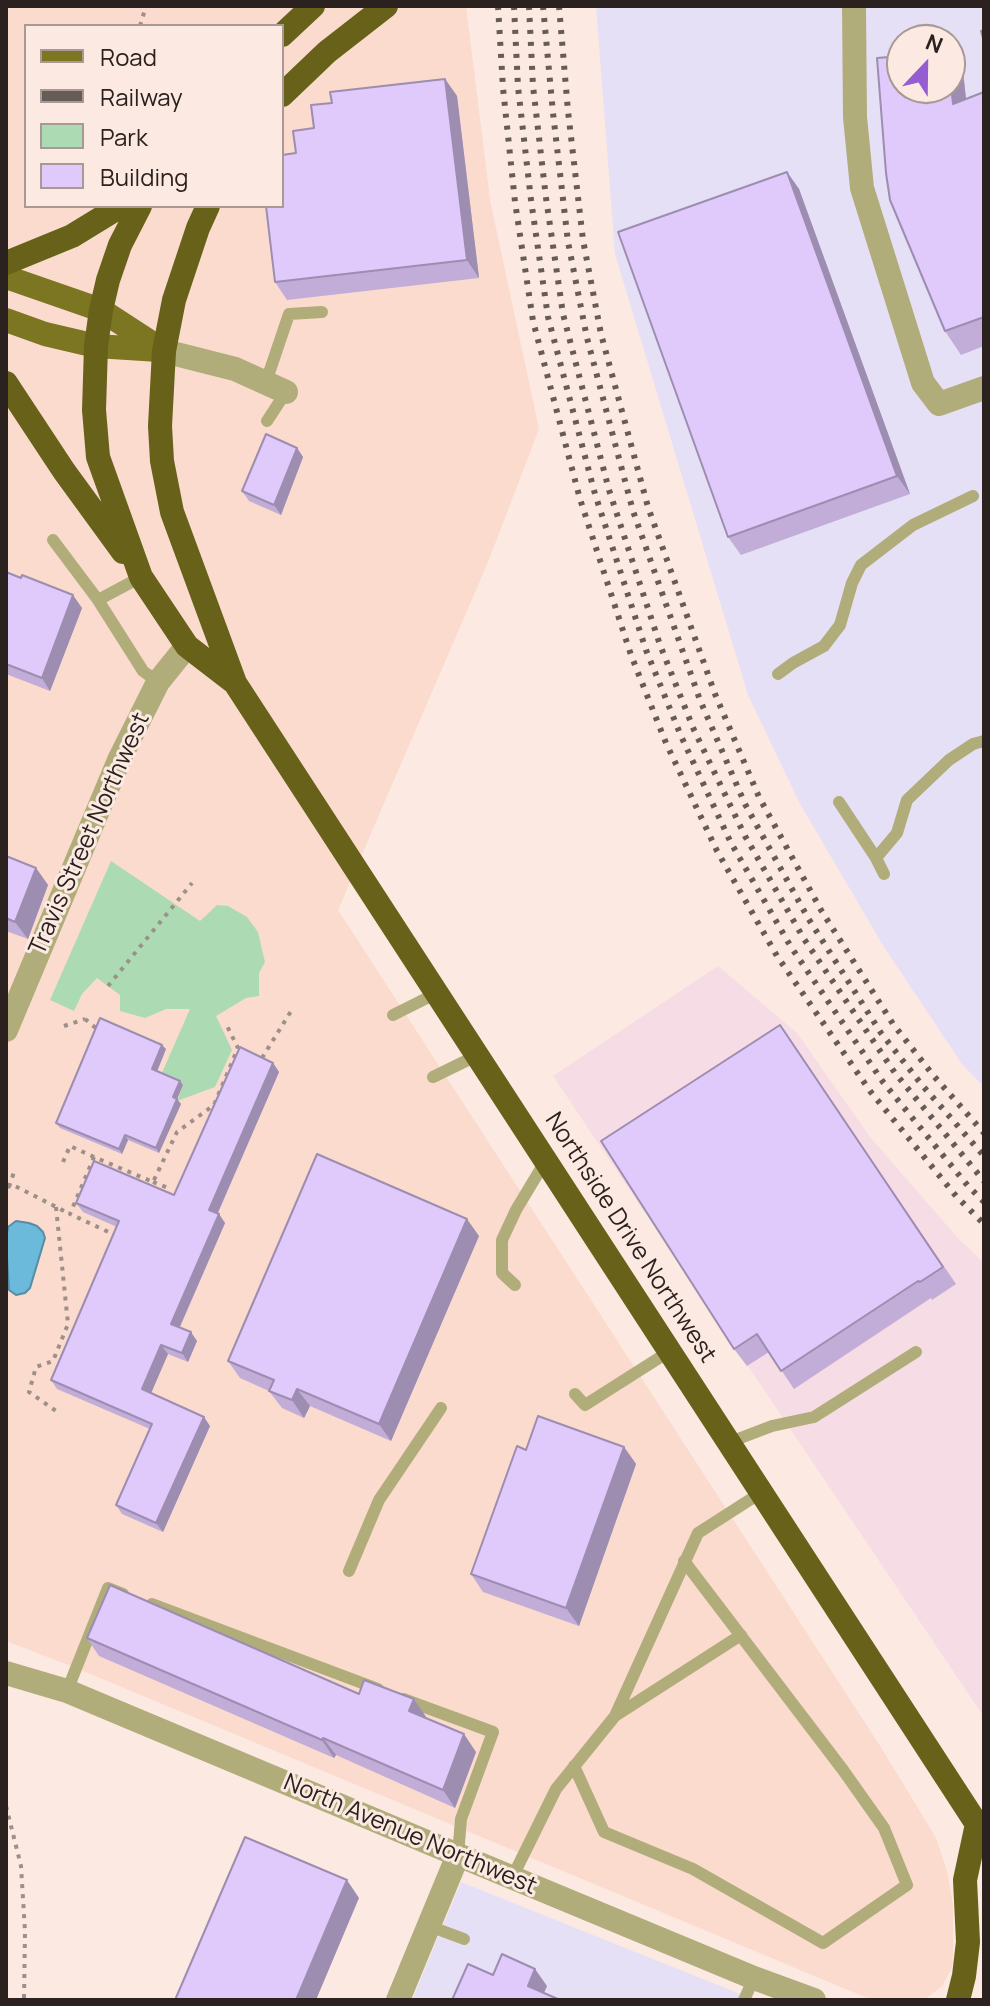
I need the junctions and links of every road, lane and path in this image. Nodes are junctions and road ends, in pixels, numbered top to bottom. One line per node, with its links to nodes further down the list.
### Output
1 (313, 6): 4 (highway)
2 (386, 6): 5 (highway)
3 (854, 6): 18 (street)
4 (284, 33)
5 (284, 93)
6 (118, 208): 9 (highway)
7 (139, 208): 11 (highway, Northside Drive Northwest)
8 (207, 208): 15 (highway, Northside Drive Northwest)
9 (6, 263)
10 (6, 277): 11 (main road)
11 (101, 310): 14 (highway, Northside Drive Northwest); 15 (main road)
12 (322, 312): 17 (lane)
13 (6, 320): 14 (main road)
14 (96, 346): 15 (main road); 22 (highway, Northside Drive Northwest)
15 (164, 351): 17 (street); 27 (highway, Northside Drive Northwest)
16 (6, 383): 22 (highway)
17 (276, 387): 19 (lane)
18 (982, 394)
19 (267, 421)
20 (973, 496): 25 (lane)
21 (53, 540): 23 (lane)
22 (141, 577): 23 (lane); 24 (highway, Northside Drive Northwest)
23 (98, 600): 26 (lane)
24 (187, 646): 26 (street, Travis Street Northwest); 27 (highway, Northside Drive Northwest)
25 (778, 674)
26 (158, 682): 40 (street, Travis Street Northwest)
27 (235, 683): 34 (highway, Northside Drive Northwest)
28 (984, 741): 30 (lane)
29 (839, 802): 30 (lane)
30 (876, 858): 31 (lane)
31 (884, 874)
32 (192, 883): 33 (path)
33 (108, 986)
34 (437, 993): 36 (lane); 42 (highway, Northside Drive Northwest)
35 (293, 1008): 41 (path)
36 (393, 1015)
37 (64, 1026): 39 (path)
38 (227, 1026): 48 (path)
39 (97, 1029)
40 (6, 1030)
41 (250, 1054)
42 (478, 1055): 43 (lane); 45 (highway, Northside Drive Northwest)
43 (433, 1077)
44 (94, 1157): 46 (path); 48 (path); 50 (path)
45 (546, 1160): 56 (lane); 57 (highway, Northside Drive Northwest)
46 (63, 1162)
47 (14, 1172): 49 (path)
48 (153, 1182): 52 (path)
49 (7, 1187): 53 (path)
50 (80, 1190): 51 (path); 54 (path)
51 (90, 1195)
52 (164, 1197)
53 (56, 1207): 54 (path); 61 (path)
54 (70, 1214): 55 (path)
55 (122, 1238)
56 (515, 1285)
57 (670, 1351): 59 (lane); 62 (highway, Northside Drive Northwest)
58 (916, 1352): 62 (lane)
59 (575, 1394)
60 (441, 1408): 65 (lane)
61 (56, 1411)
62 (730, 1442): 63 (highway, Northside Drive Northwest)
63 (762, 1492): 64 (lane); 72 (highway, Northside Drive Northwest)
64 (684, 1561): 66 (lane); 69 (lane)
65 (349, 1571)
66 (741, 1635): 69 (lane); 70 (lane)
67 (6, 1673): 68 (street, North Avenue Northwest)
68 (67, 1691): 73 (street, North Avenue Northwest); 73 (lane)
69 (615, 1716): 70 (lane)
70 (574, 1766): 74 (lane)
71 (6, 1806): 78 (path)
72 (982, 1827): 82 (highway, Northside Drive Northwest)
73 (458, 1855): 74 (street, North Avenue Northwest); 75 (street)
74 (512, 1878): 77 (street, North Avenue Northwest)
75 (429, 1926): 76 (lane); 79 (street)
76 (464, 1939)
77 (754, 1978): 80 (lane); 81 (street, North Avenue Northwest)
78 (24, 2000)
79 (398, 2000)
80 (744, 2000)
81 (814, 2000)
82 (958, 2000)

